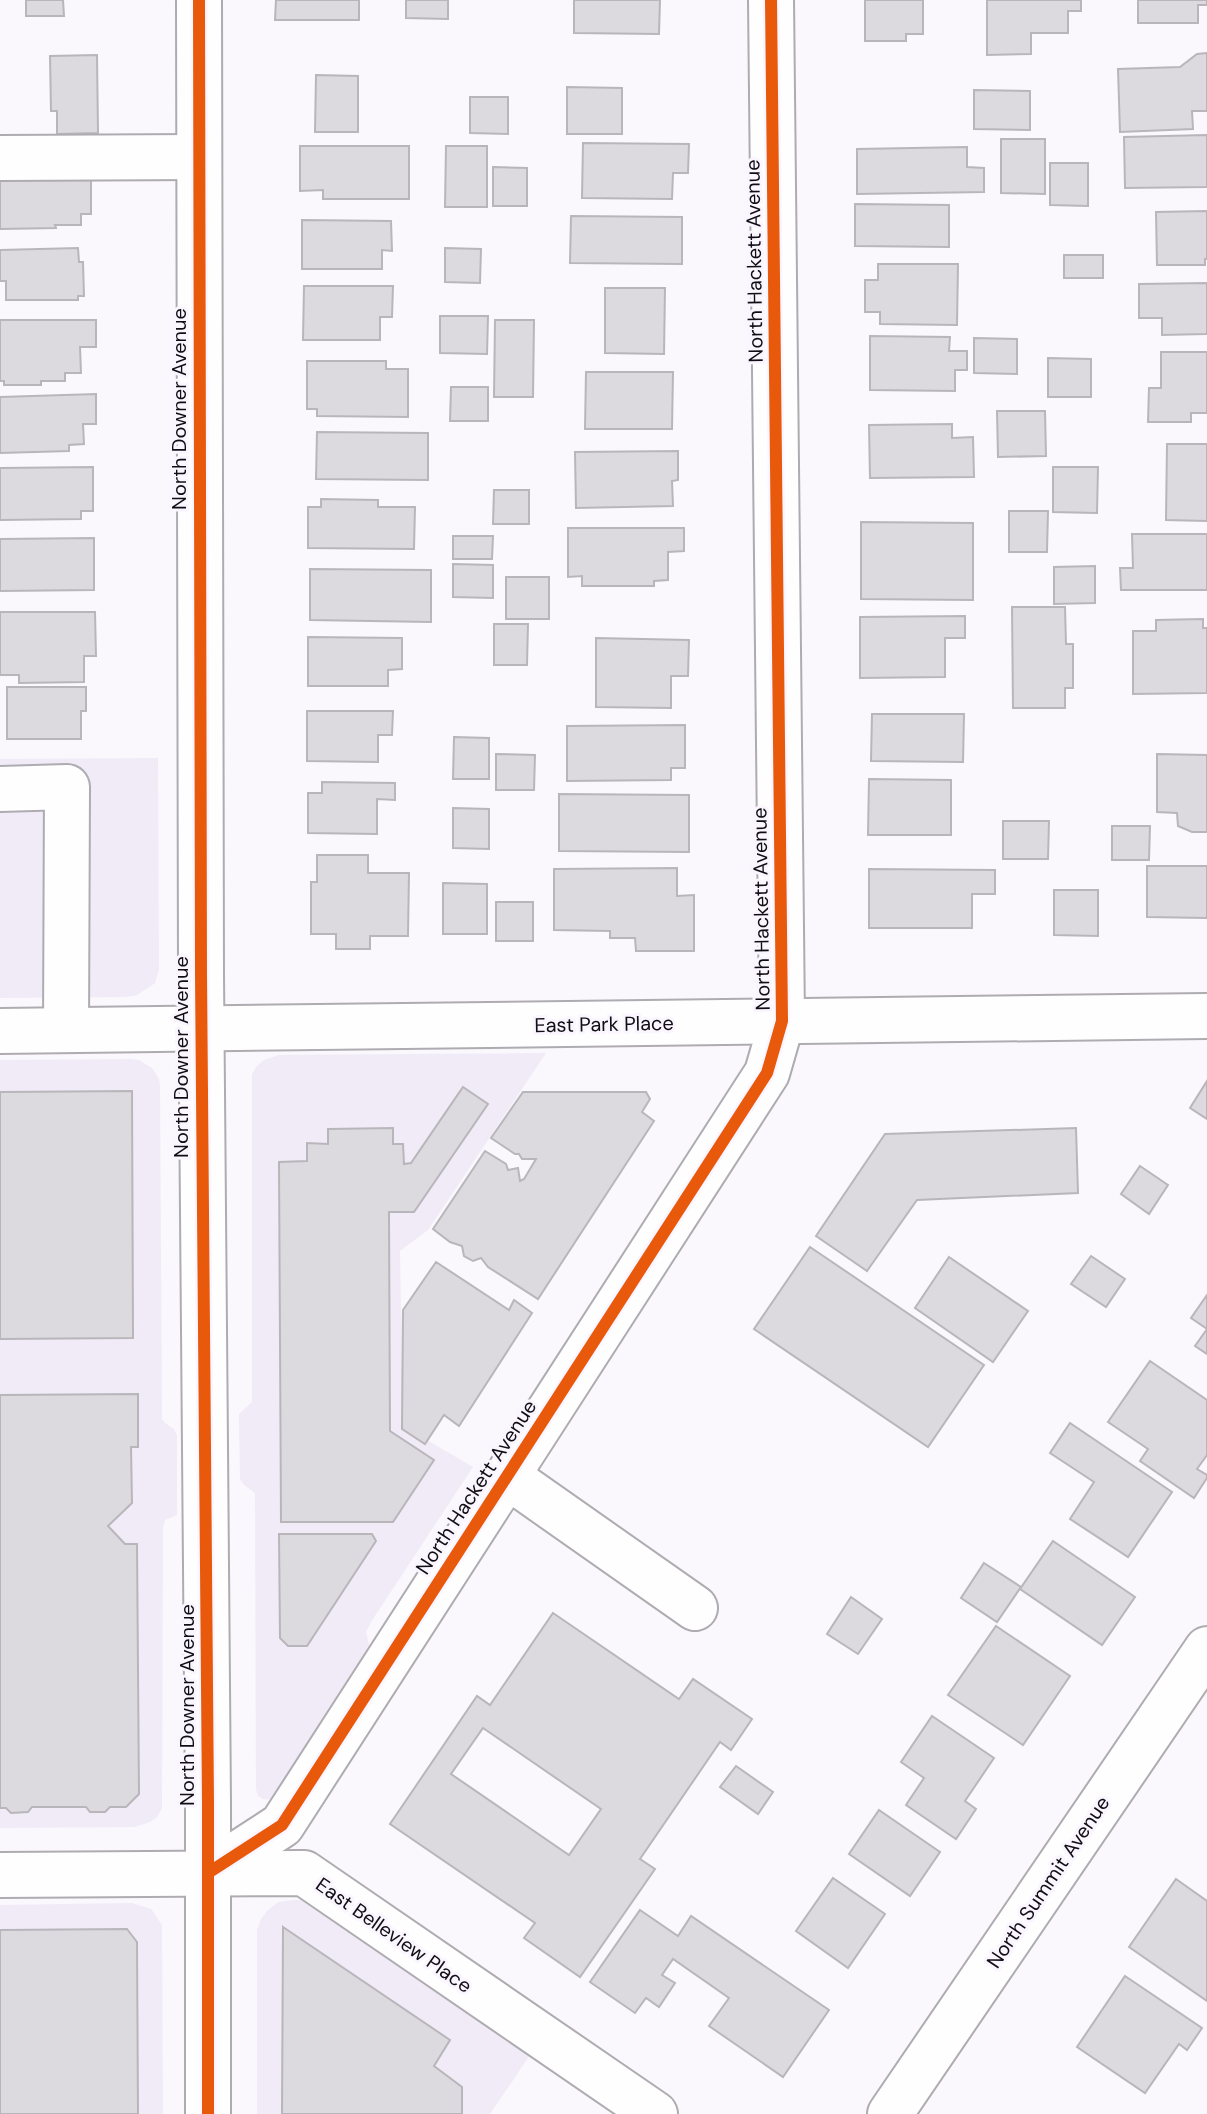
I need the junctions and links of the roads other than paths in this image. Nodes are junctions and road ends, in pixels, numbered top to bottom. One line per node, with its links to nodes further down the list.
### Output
1 (199, 0): 3 (street, North Downer Avenue)
2 (771, 0): 7 (street, North Hackett Avenue)
3 (199, 157): 4 (street); 9 (street, North Downer Avenue)
4 (0, 158)
5 (0, 789): 8 (street)
6 (1207, 1016): 7 (street, East Park Place)
7 (782, 1021): 9 (street, East Park Place); 11 (street, North Hackett Avenue)
8 (66, 1030): 9 (street, East Park Place); 10 (street, East Park Place)
9 (201, 1030): 14 (street, North Downer Avenue)
10 (0, 1031)
11 (507, 1476): 12 (street); 14 (street, North Hackett Avenue)
12 (695, 1608)
13 (1207, 1649): 18 (street, North Summit Avenue)
14 (208, 1873): 15 (street, East Belleview Place); 16 (street, North Downer Avenue); 17 (street, East Belleview Place)
15 (0, 1875)
16 (208, 2114)
17 (655, 2114)
18 (890, 2114)

